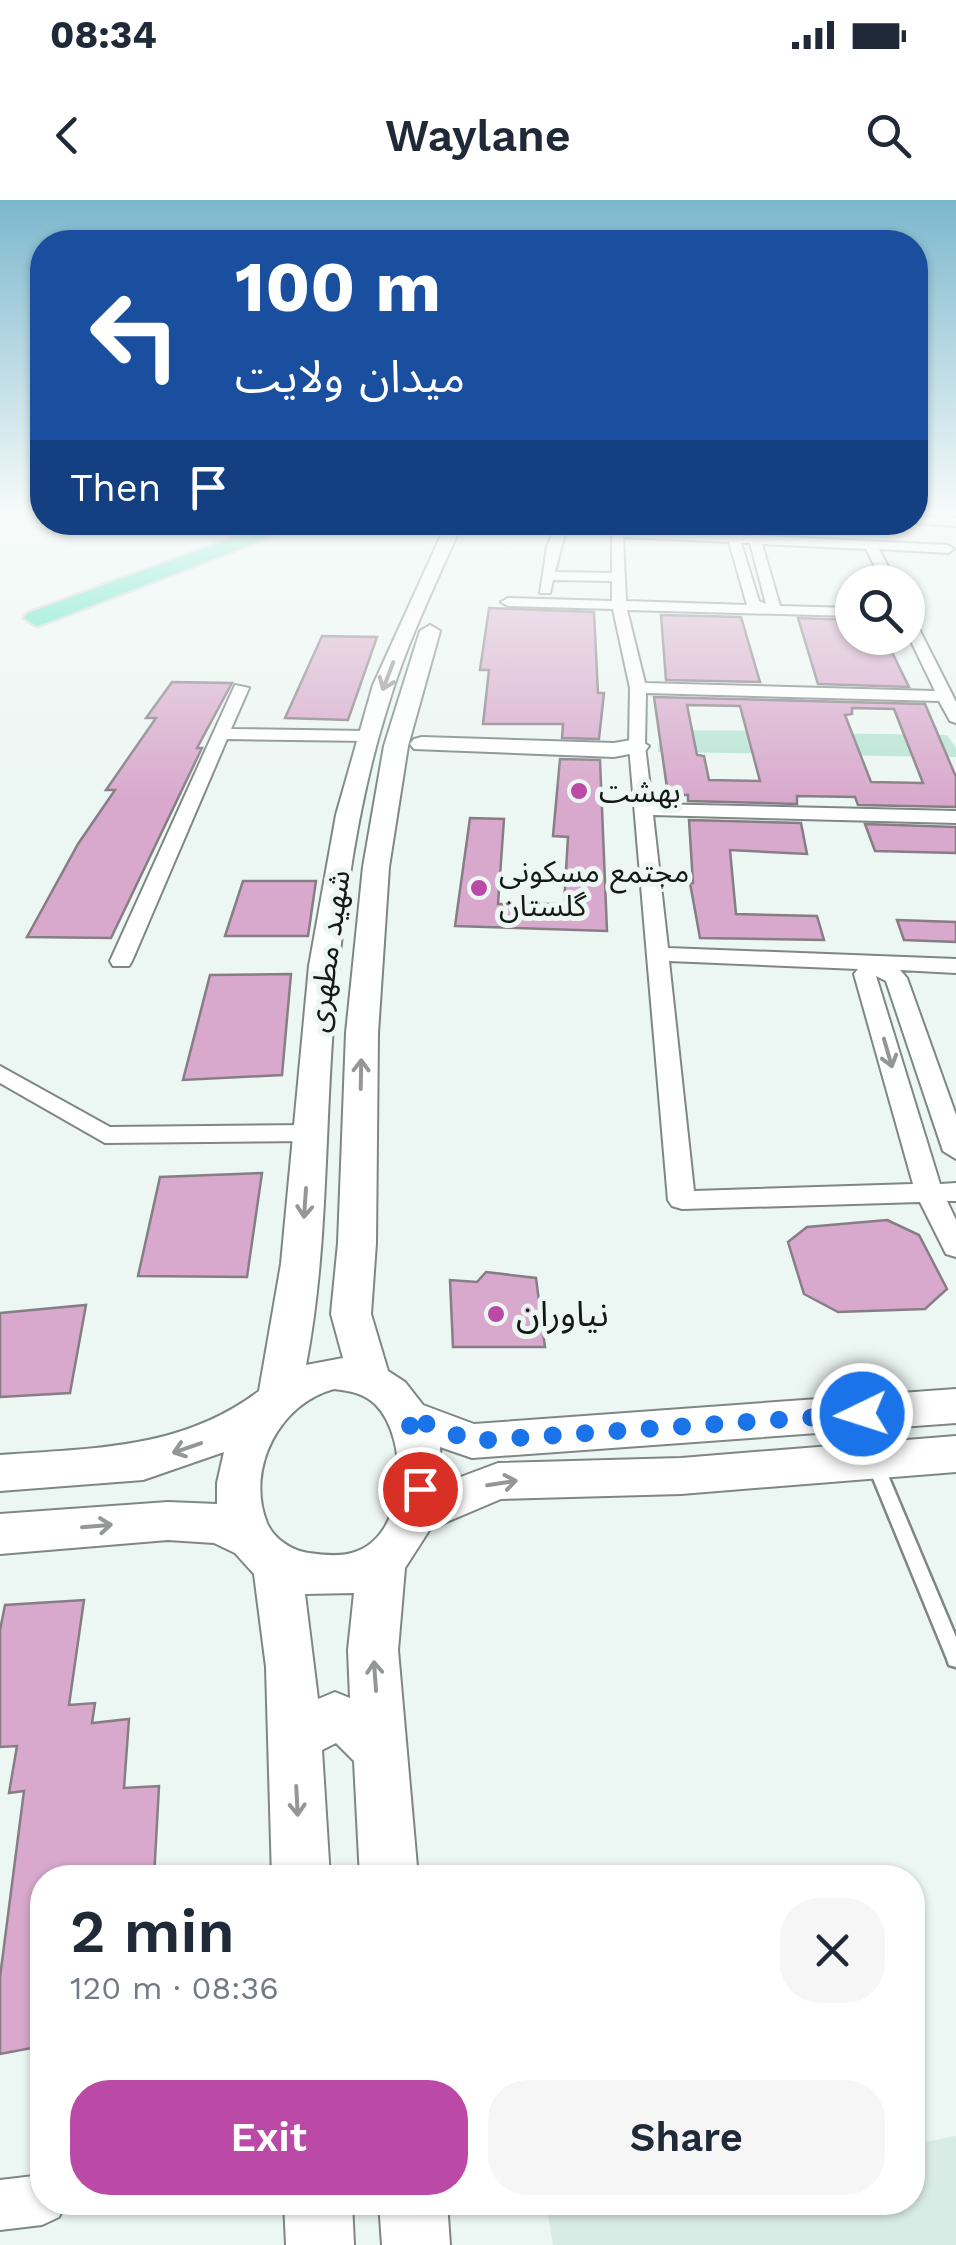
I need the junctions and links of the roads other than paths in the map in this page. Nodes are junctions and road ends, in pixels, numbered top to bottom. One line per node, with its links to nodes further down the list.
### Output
1 (29, 608): 11 (highway)
2 (59, 608): 11 (highway)
3 (64, 608): 11 (highway)
4 (415, 608): 19 (main road, شهید مطهری, one-way to 19)
5 (441, 608): 12 (main road, شهید مطهری)
6 (619, 608): 15 (street)
7 (690, 608): 9 (street)
8 (764, 608): 9 (street)
9 (767, 610): 10 (street)
10 (835, 612)
11 (38, 618)
12 (427, 638): 20 (main road); 24 (main road, شهید مطهری)
13 (925, 655): 16 (street)
14 (241, 688): 18 (street)
15 (638, 688): 16 (street); 21 (street)
16 (945, 696): 17 (street)
17 (956, 718)
18 (221, 734): 19 (street); 26 (street)
19 (368, 736): 30 (main road, شهید مطهری)
20 (423, 739): 21 (main road); 24 (main road)
21 (637, 746): 22 (street)
22 (646, 809): 23 (street); 25 (street)
23 (956, 817)
24 (379, 846): 35 (main road, شهید مطهری, one-way to 24)
25 (659, 954): 27 (street); 32 (street)
26 (122, 960)
27 (876, 964): 28 (street); 31 (street); 32 (street, one-way to 32)
28 (956, 966)
29 (1, 1073): 30 (street)
30 (310, 1132): 34 (main road, شهید مطهری, one-way to 34)
31 (956, 1151)
32 (942, 1193): 33 (street)
33 (956, 1247)
34 (298, 1280): 35 (main road); 37 (main road, شهید مطهری)
35 (353, 1284): 36 (main road, شهید مطهری)
36 (369, 1378): 37 (main road); 39 (main road)
37 (276, 1400): 42 (main road, one-way to 42); 45 (main road)
38 (956, 1406): 39 (main road)
39 (406, 1416): 43 (main road)
40 (956, 1454): 41 (main road)
41 (873, 1460): 43 (main road, one-way to 41); 47 (lane)
42 (0, 1472)
43 (411, 1516): 46 (main road)
44 (0, 1534): 45 (main road, one-way to 45)
45 (264, 1552): 46 (main road); 48 (main road)
46 (382, 1561): 49 (main road, one-way to 46)
47 (956, 1659)
48 (294, 1736): 49 (main road); 50 (main road, one-way to 50)
49 (380, 1750): 51 (main road)
50 (300, 1865)
51 (388, 1865)
52 (30, 2202): 53 (street)
53 (0, 2206)
54 (319, 2215): 56 (main road)
55 (414, 2215): 57 (main road)
56 (320, 2245)
57 (416, 2245)

